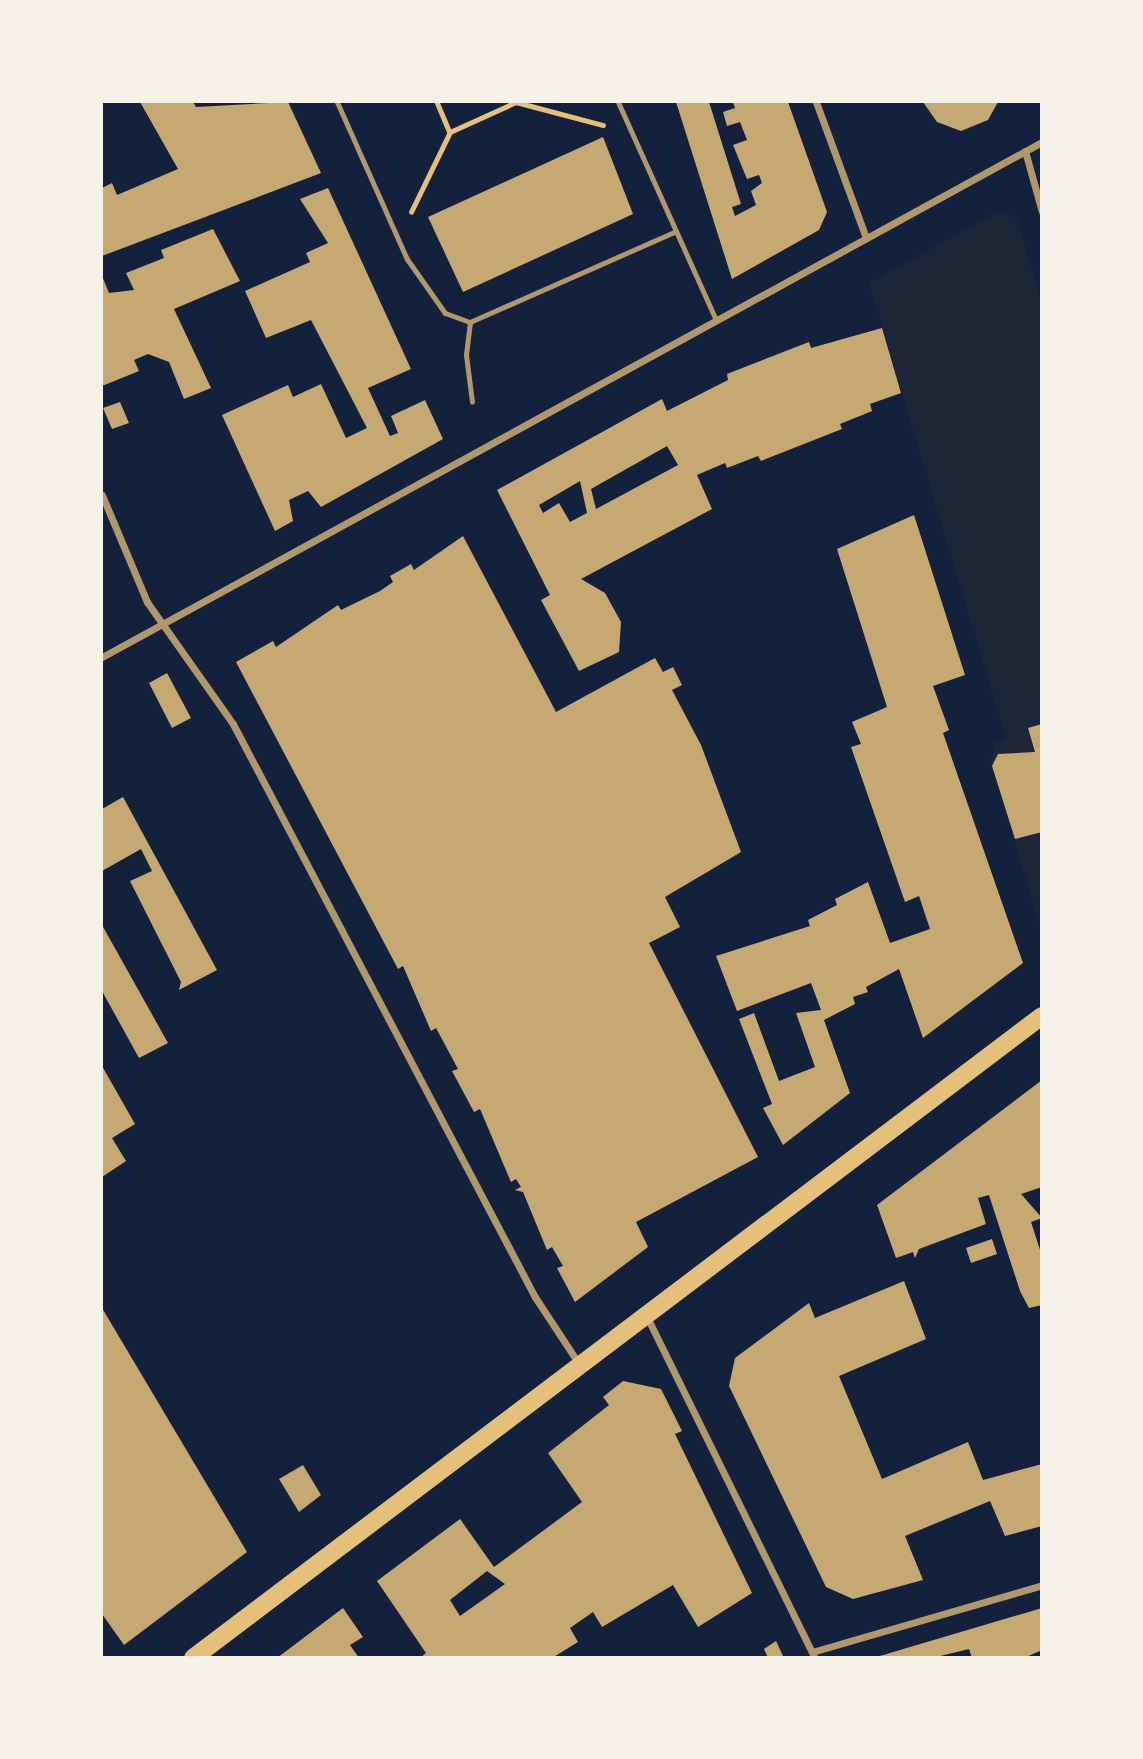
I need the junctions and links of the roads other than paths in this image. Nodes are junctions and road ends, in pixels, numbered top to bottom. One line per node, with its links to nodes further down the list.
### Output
1 (337, 102): 10 (lane)
2 (618, 102): 7 (lane)
3 (816, 102): 8 (street)
4 (1041, 142): 5 (street)
5 (1025, 151): 6 (street); 8 (street)
6 (1041, 212)
7 (676, 231): 9 (lane); 10 (lane)
8 (866, 238): 9 (street)
9 (716, 320): 13 (street)
10 (470, 322): 11 (lane)
11 (472, 402)
12 (102, 495): 13 (street)
13 (163, 623): 14 (street); 17 (street)
14 (102, 657)
15 (1041, 1016): 16 (main road)
16 (647, 1317): 17 (main road); 19 (street)
17 (581, 1367): 20 (main road)
18 (1041, 1586): 19 (street)
19 (814, 1655)
20 (193, 1657)

